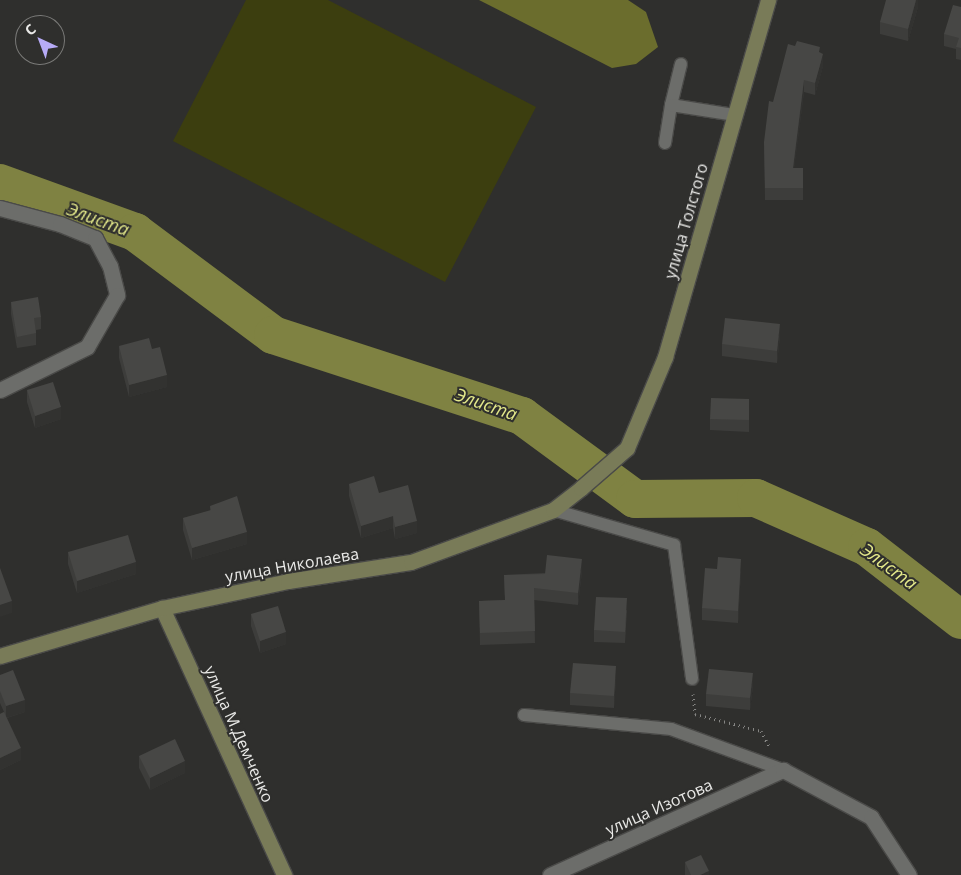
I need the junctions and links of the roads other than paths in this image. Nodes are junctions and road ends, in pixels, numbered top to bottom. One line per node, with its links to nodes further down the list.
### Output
1 (768, 0): 4 (street, улица Толстого)
2 (681, 64): 3 (lane)
3 (672, 105): 4 (lane); 5 (lane)
4 (735, 115): 8 (street, улица Толстого)
5 (666, 143)
6 (0, 208): 7 (street)
7 (0, 390)
8 (627, 448): 9 (street, улица Николаева)
9 (553, 510): 10 (street, улица Николаева); 12 (lane)
10 (162, 608): 11 (street, улица Николаева); 15 (street, улица М.Демченко)
11 (0, 656)
12 (692, 679)
13 (524, 715): 14 (lane)
14 (783, 770): 16 (street, улица Изотова); 17 (street)
15 (284, 875)
16 (550, 875)
17 (909, 875)

